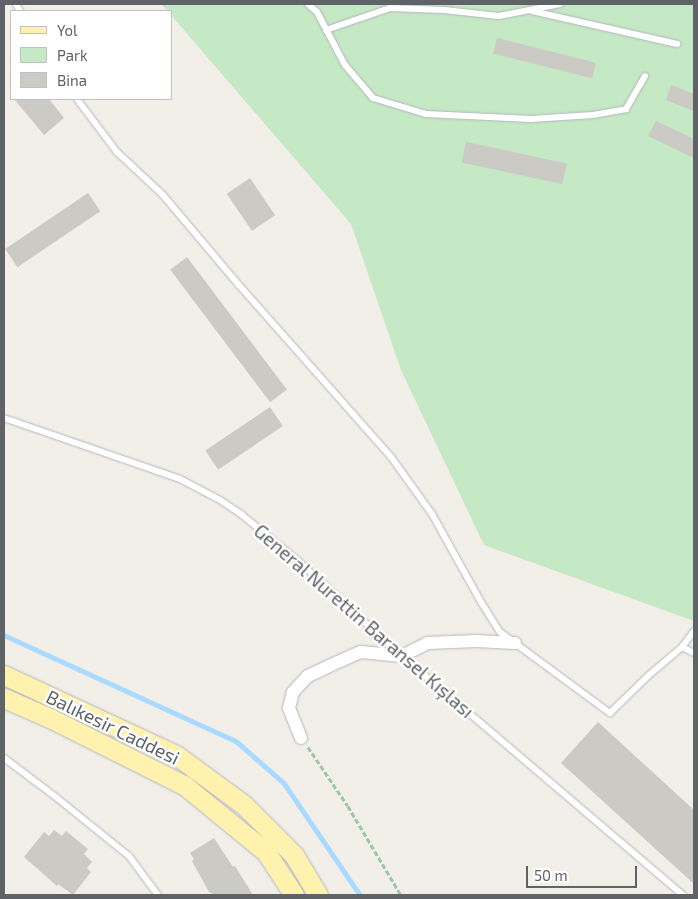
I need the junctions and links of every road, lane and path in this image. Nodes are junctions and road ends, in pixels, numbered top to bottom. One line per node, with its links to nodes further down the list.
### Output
1 (308, 4): 4 (lane)
2 (560, 4): 3 (lane)
3 (528, 10): 4 (lane); 5 (lane)
4 (326, 30): 6 (lane)
5 (677, 44)
6 (645, 76)
7 (79, 100): 10 (lane)
8 (4, 418): 13 (lane, General Nurettin Baransel Kışlası)
9 (694, 631): 11 (lane)
10 (515, 643): 11 (lane); 13 (street)
11 (682, 647): 12 (lane)
12 (694, 653)
13 (402, 656): 16 (street); 22 (lane, General Nurettin Baransel Kışlası)
14 (4, 675): 20 (main road, Balıkesir Caddesi)
15 (4, 698): 19 (main road, Balıkesir Caddesi)
16 (301, 738): 21 (path)
17 (4, 758): 18 (lane)
18 (158, 895)
19 (294, 895)
20 (318, 895)
21 (401, 895)
22 (683, 895)

